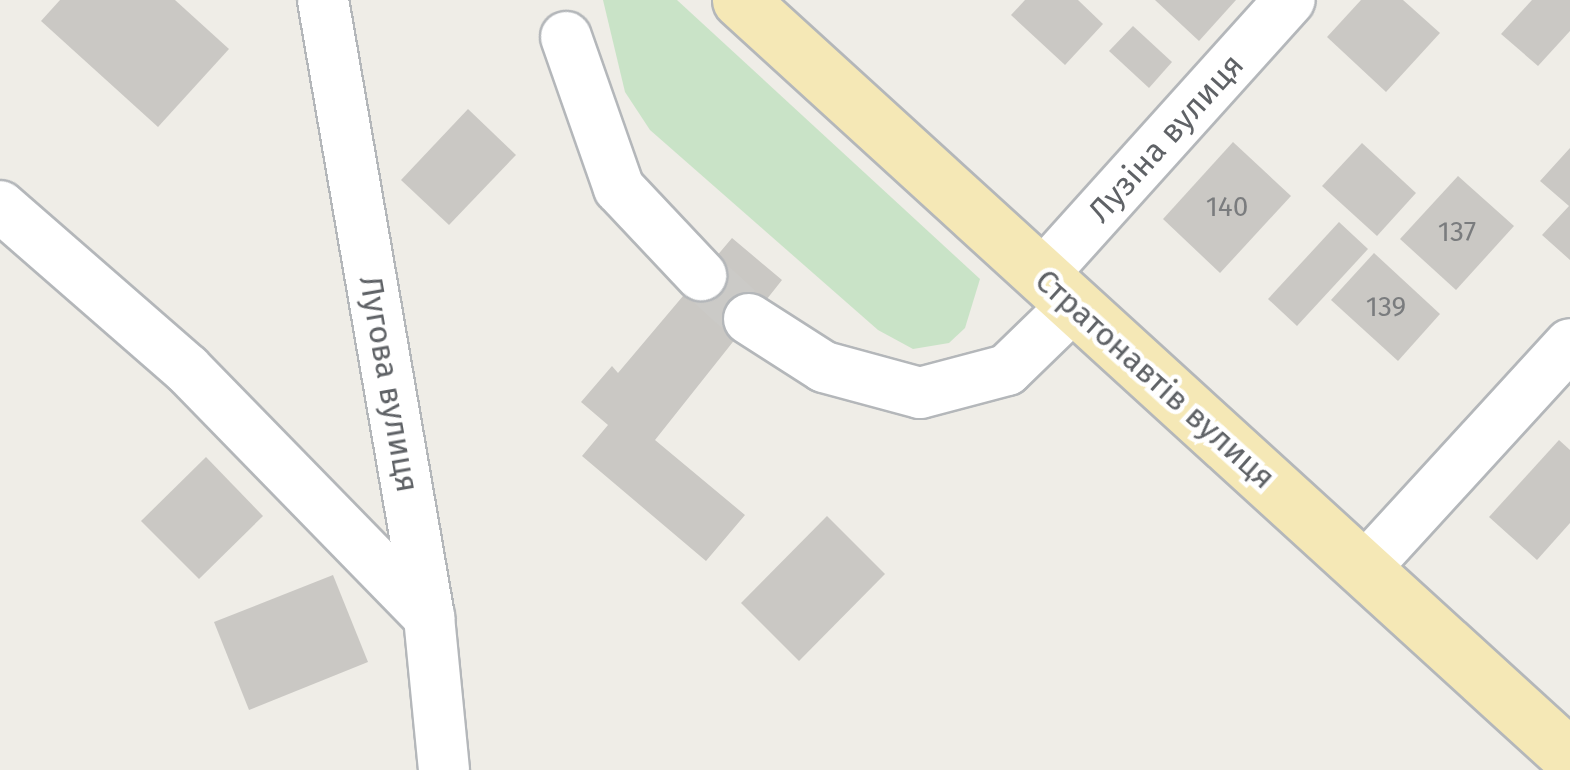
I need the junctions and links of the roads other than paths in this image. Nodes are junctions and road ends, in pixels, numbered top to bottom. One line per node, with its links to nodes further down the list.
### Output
1 (323, 0): 11 (street, Лугова вулиця)
2 (740, 0): 7 (main road, Стратонавтів вулиця)
3 (1290, 0): 7 (street, Лузіна вулиця)
4 (566, 38): 6 (street)
5 (0, 206): 11 (street)
6 (701, 275)
7 (1058, 290): 8 (street, Лузіна вулиця); 10 (main road, Стратонавтів вулиця)
8 (748, 319)
9 (1570, 344): 10 (street)
10 (1364, 569): 12 (main road, Стратонавтів вулиця)
11 (429, 618): 13 (street, Лугова вулиця)
12 (1570, 758)
13 (444, 770)

